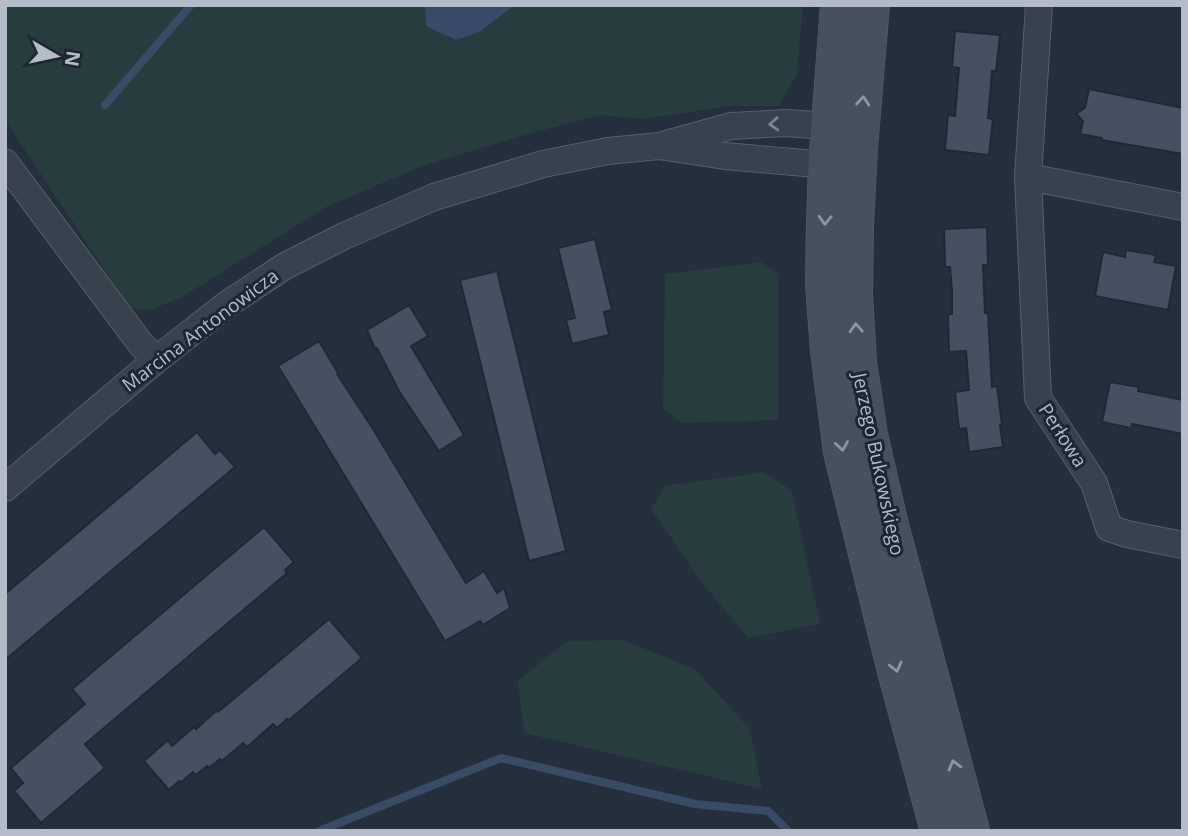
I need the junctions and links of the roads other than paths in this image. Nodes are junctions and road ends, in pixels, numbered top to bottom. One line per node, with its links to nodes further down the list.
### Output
1 (839, 5): 4 (street, Jerzego Bukowskiego)
2 (871, 5): 6 (street, Jerzego Bukowskiego, one-way to 2)
3 (1039, 5): 9 (street, Perłowa)
4 (830, 126): 5 (street, Marcina Antonowicza, one-way to 5); 6 (street); 8 (street, Jerzego Bukowskiego)
5 (659, 146): 8 (street, Marcina Antonowicza); 11 (street, Marcina Antonowicza)
6 (859, 148): 8 (street); 15 (street, Jerzego Bukowskiego, one-way to 6)
7 (5, 162): 11 (street)
8 (827, 165): 14 (street, Jerzego Bukowskiego, one-way to 14)
9 (1028, 177): 10 (street); 13 (street, Perłowa)
10 (1183, 207)
11 (156, 360): 12 (street, Marcina Antonowicza)
12 (5, 488)
13 (1183, 545)
14 (939, 831)
15 (971, 831)

